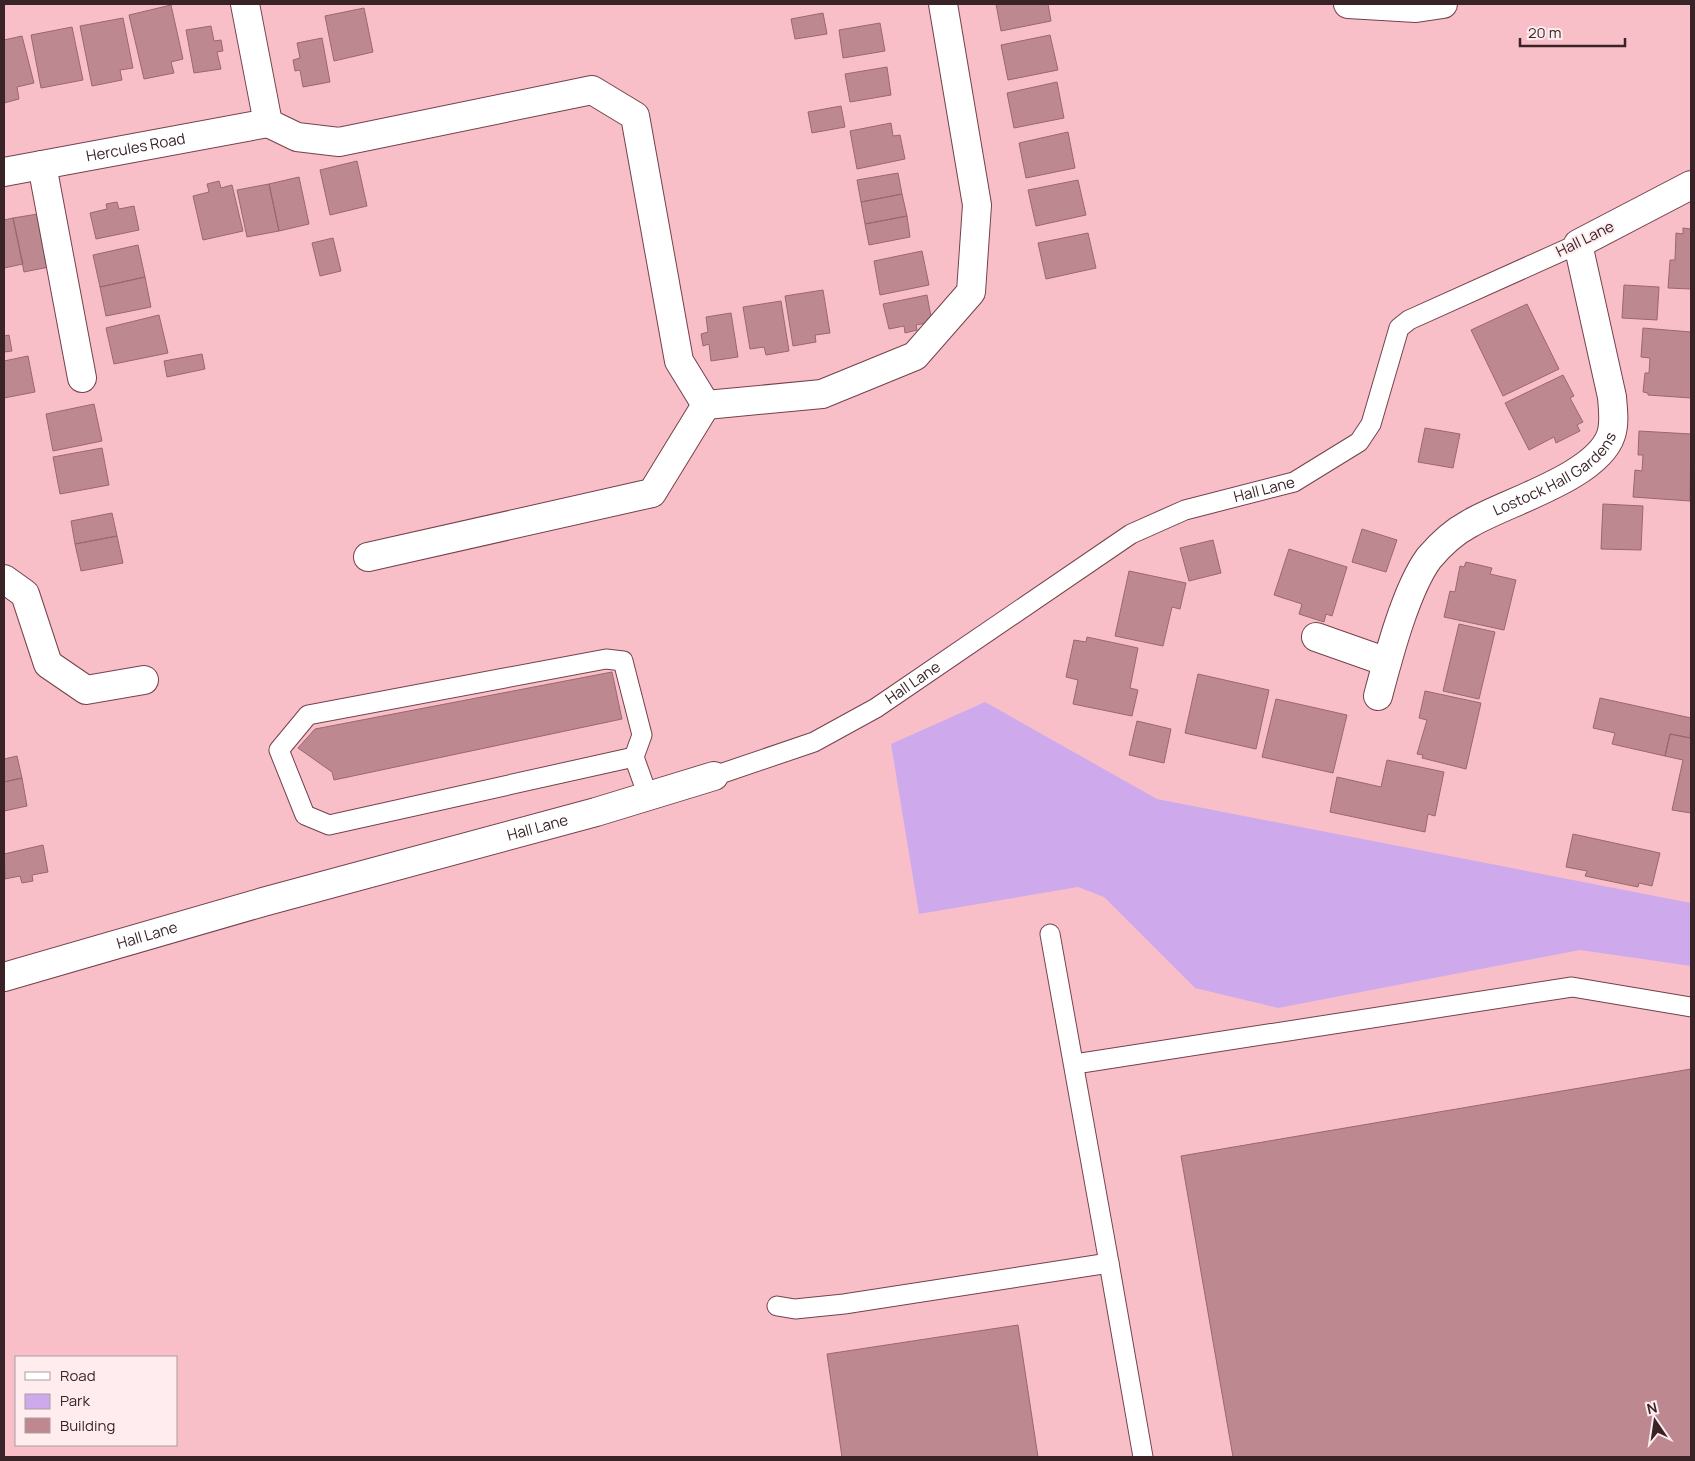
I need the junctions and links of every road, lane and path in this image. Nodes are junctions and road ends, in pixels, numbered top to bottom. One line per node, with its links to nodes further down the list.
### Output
1 (245, 4): 5 (street)
2 (942, 4): 11 (street)
3 (1348, 4): 4 (street)
4 (1443, 4)
5 (268, 123): 6 (street, Hercules Road); 11 (street)
6 (42, 165): 7 (street, Hercules Road); 10 (street)
7 (4, 172)
8 (1691, 185): 9 (street, Hall Lane)
9 (1578, 244): 15 (street, Lostock Hall Gardens); 19 (lane, Hall Lane)
10 (82, 378)
11 (706, 404): 12 (street)
12 (368, 556)
13 (4, 580): 16 (street)
14 (1316, 637): 15 (street)
15 (1387, 662): 17 (street, Lostock Hall Gardens)
16 (144, 680)
17 (1378, 696)
18 (634, 757): 18 (lane); 20 (lane)
19 (714, 776): 20 (street, Hall Lane)
20 (648, 796): 22 (street, Hall Lane)
21 (1050, 934): 24 (lane)
22 (4, 977)
23 (1691, 1007): 24 (lane)
24 (1075, 1064): 25 (lane)
25 (1109, 1262): 26 (lane); 27 (lane)
26 (777, 1306)
27 (1143, 1457)

